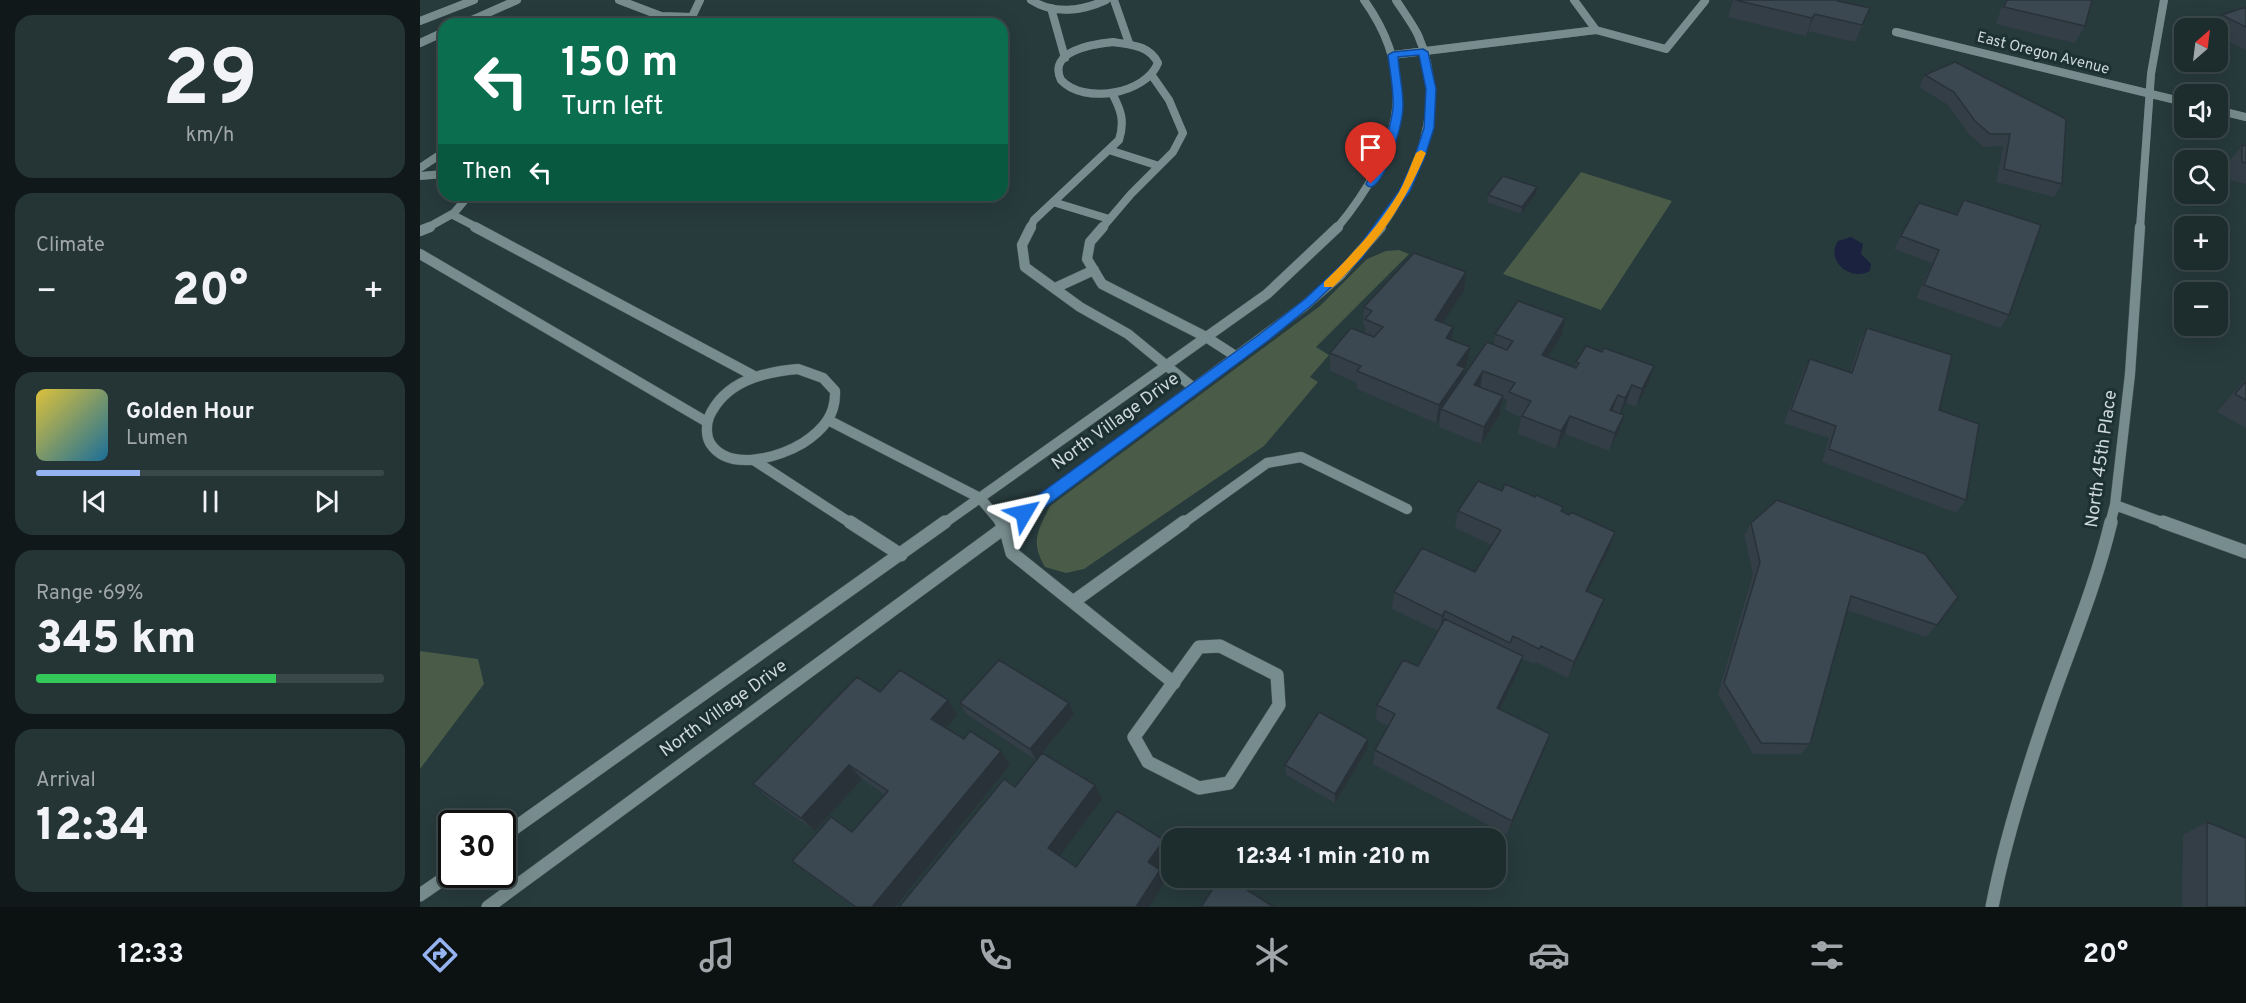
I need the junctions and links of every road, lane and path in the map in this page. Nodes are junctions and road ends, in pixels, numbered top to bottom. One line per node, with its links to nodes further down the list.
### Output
1 (474, 0): 17 (street)
2 (517, 0): 14 (street)
3 (619, 0): 15 (street)
4 (700, 0): 16 (street)
5 (1031, 0): 13 (street)
6 (1106, 0): 13 (street)
7 (1114, 0): 22 (street)
8 (1364, 0): 24 (street, North Village Drive)
9 (1396, 0): 23 (street, North Village Drive)
10 (1574, 0): 18 (street)
11 (2164, 0): 28 (street, North 45th Place)
12 (1705, 1): 18 (street)
13 (1051, 8): 25 (street)
14 (476, 18)
15 (673, 18)
16 (691, 18)
17 (420, 21)
18 (1596, 30): 23 (street)
19 (1896, 32): 28 (street, East Oregon Avenue)
20 (438, 34): 21 (street)
21 (420, 42)
22 (1129, 43): 25 (street); 26 (street)
23 (1423, 52): 24 (street); 47 (street, North Village Drive)
24 (1393, 55): 46 (street, North Village Drive)
25 (1065, 58): 27 (street)
26 (1153, 77): 27 (street); 34 (street)
27 (1112, 93): 32 (street)
28 (2150, 94): 29 (street, East Oregon Avenue); 55 (street, North 45th Place)
29 (2174, 100)
30 (2228, 113): 31 (street)
31 (2246, 117)
32 (1109, 150): 34 (street); 39 (street)
33 (438, 156): 35 (street)
34 (1159, 166): 41 (street)
35 (420, 168)
36 (438, 174): 37 (street)
37 (420, 176)
38 (466, 201): 40 (street)
39 (1053, 202): 41 (street); 45 (street)
40 (453, 215): 42 (street); 49 (street)
41 (1109, 219): 44 (street)
42 (420, 231)
43 (420, 254): 52 (street)
44 (1094, 270): 45 (street); 46 (street)
45 (1055, 288): 48 (street)
46 (1206, 337): 47 (street); 48 (street, North Village Drive)
47 (1237, 357): 50 (street, North Village Drive)
48 (1164, 365): 50 (street); 54 (street, North Village Drive)
49 (756, 376): 51 (street); 52 (street)
50 (1194, 388): 57 (street, North Village Drive)
51 (830, 421): 53 (street); 54 (street)
52 (707, 422): 53 (street)
53 (755, 461): 59 (street)
54 (980, 498): 57 (street); 59 (street, North Village Drive)
55 (2115, 505): 58 (street); 66 (street, North 45th Place)
56 (1407, 509): 60 (street)
57 (1005, 528): 60 (street); 65 (street, North Village Drive)
58 (2246, 552)
59 (901, 555): 62 (street, North Village Drive)
60 (1073, 602): 61 (street)
61 (1174, 682): 61 (street)
62 (516, 827)
63 (438, 883): 64 (street)
64 (420, 895)
65 (488, 907)
66 (1992, 907)

